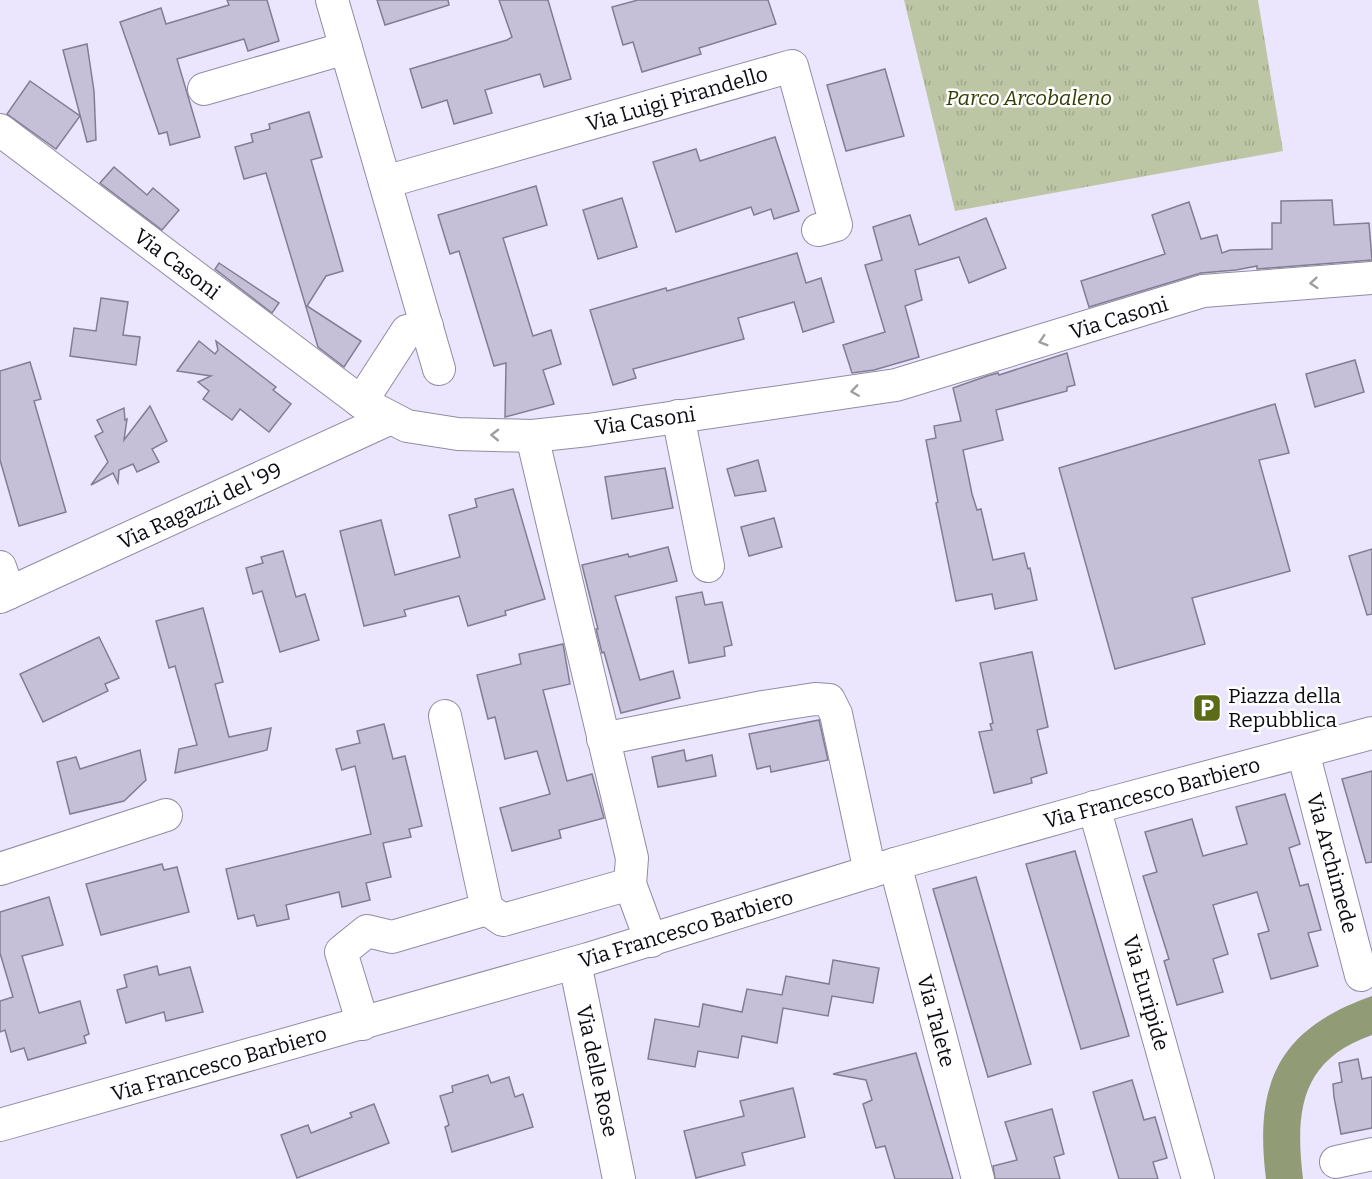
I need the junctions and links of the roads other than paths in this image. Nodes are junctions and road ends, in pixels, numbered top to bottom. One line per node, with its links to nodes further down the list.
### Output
1 (332, 0): 2 (street)
2 (346, 48): 3 (street); 5 (street)
3 (204, 89)
4 (0, 130): 10 (street, Via Casoni)
5 (385, 182): 6 (street, Via Luigi Pirandello); 8 (street)
6 (818, 230)
7 (1372, 278): 11 (street, Via Casoni, one-way to 11)
8 (427, 326): 9 (street); 10 (street)
9 (440, 369)
10 (361, 402): 12 (street, Via Casoni)
11 (678, 416): 13 (street, Via Casoni); 14 (street)
12 (391, 418): 13 (street, Via Casoni, one-way to 12); 15 (street, Via Ragazzi del '99)
13 (532, 436): 18 (street)
14 (708, 566)
15 (3, 586)
16 (445, 716): 25 (street)
17 (1372, 733): 19 (street, Via Francesco Barbiero)
18 (603, 739): 22 (street, Via Talete); 24 (street)
19 (1303, 752): 20 (street, Via Francesco Barbiero); 28 (street, Via Archimede)
20 (1094, 807): 22 (street, Via Francesco Barbiero); 35 (street, Via Euripide)
21 (166, 815): 23 (street)
22 (883, 868): 26 (street, Via Francesco Barbiero); 34 (street, Via Talete)
23 (0, 869)
24 (630, 884): 25 (street); 26 (street)
25 (487, 909): 29 (street)
26 (651, 941): 27 (street, Via Francesco Barbiero)
27 (574, 963): 29 (street, Via Francesco Barbiero); 33 (street, Via delle Rose)
28 (1361, 975)
29 (363, 1024): 30 (street, Via Francesco Barbiero)
30 (0, 1125)
31 (1372, 1154): 32 (street)
32 (1336, 1162)
33 (619, 1179)
34 (978, 1179)
35 (1198, 1179)

